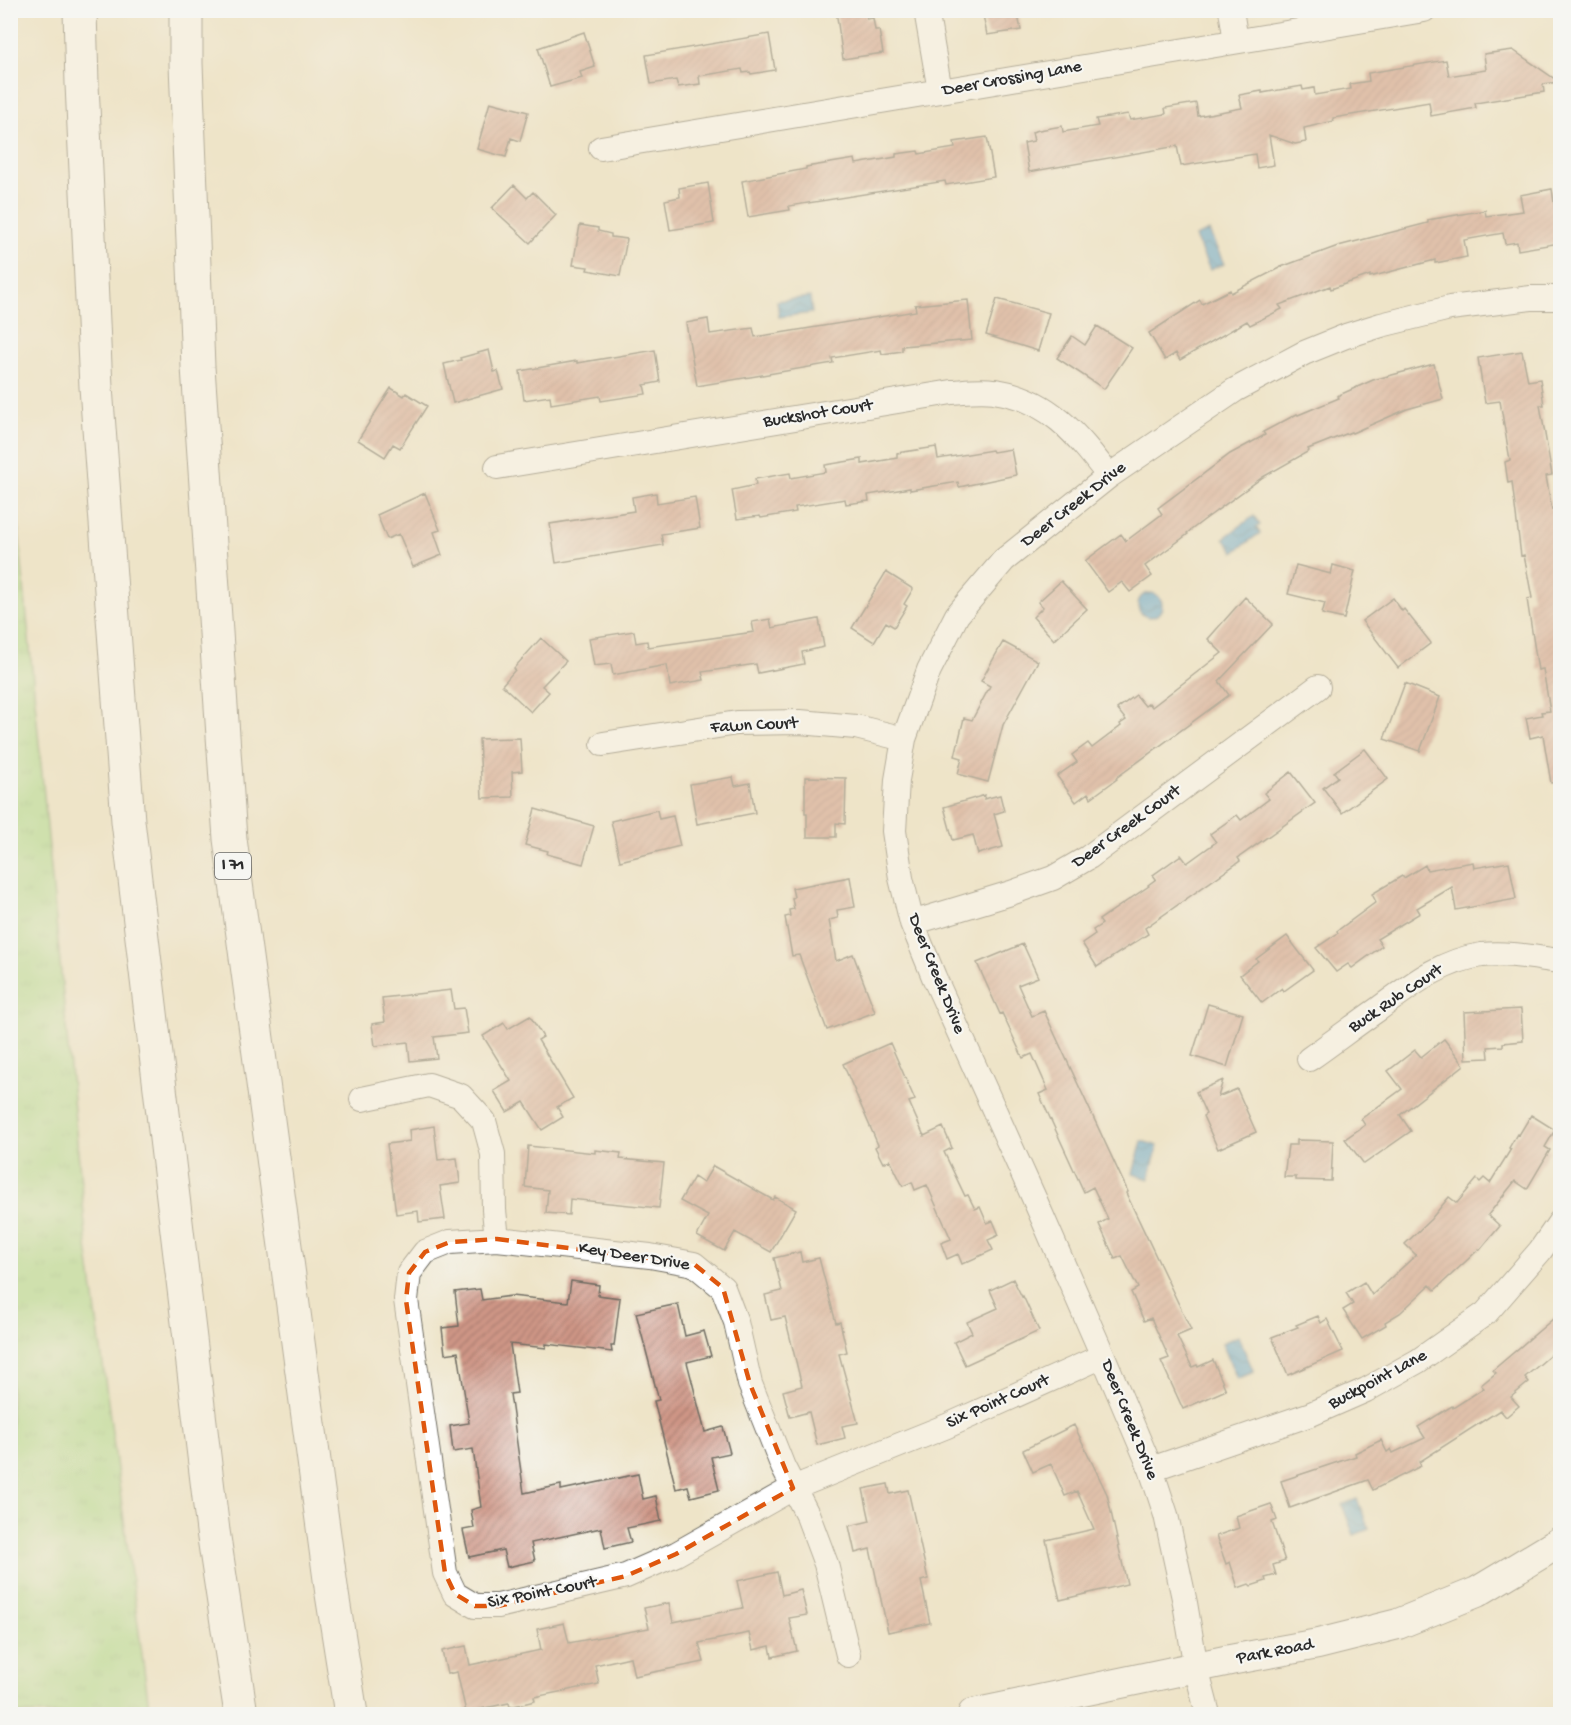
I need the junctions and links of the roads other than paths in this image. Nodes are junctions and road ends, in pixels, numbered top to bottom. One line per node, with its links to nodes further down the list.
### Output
1 (80, 10): 28 (highway)
2 (186, 10): 29 (highway, I 71)
3 (926, 10): 7 (street)
4 (1231, 10): 6 (street)
5 (1424, 10): 6 (street, Deer Crossing Lane)
6 (1236, 41): 7 (street, Deer Crossing Lane)
7 (940, 91): 8 (street, Deer Crossing Lane)
8 (601, 148)
9 (1560, 298): 11 (street, Deer Creek Drive)
10 (497, 467): 11 (street, Buckshot Court)
11 (1109, 476): 13 (street, Deer Creek Drive)
12 (1318, 687): 15 (street, Deer Creek Court)
13 (904, 739): 14 (street, Fawn Court); 15 (street, Deer Creek Drive)
14 (603, 744)
15 (912, 923): 22 (street, Deer Creek Drive)
16 (1560, 961): 17 (street, Buck Rub Court)
17 (1309, 1059)
18 (362, 1099): 20 (street)
19 (1560, 1222): 23 (street, Buckpoint Lane)
20 (497, 1239): 21 (street, Key Deer Drive); 24 (street, Key Deer Drive)
21 (409, 1273): 24 (street, Six Point Court)
22 (1103, 1356): 23 (street, Deer Creek Drive); 24 (street, Six Point Court)
23 (1151, 1469): 27 (street, Deer Creek Drive)
24 (793, 1488): 26 (street)
25 (1560, 1542): 27 (main road, Park Road)
26 (848, 1655)
27 (1196, 1668): 30 (main road, Park Road); 31 (street, Deer Creek Drive)
28 (241, 1714)
29 (351, 1714)
30 (973, 1714)
31 (1208, 1714)

